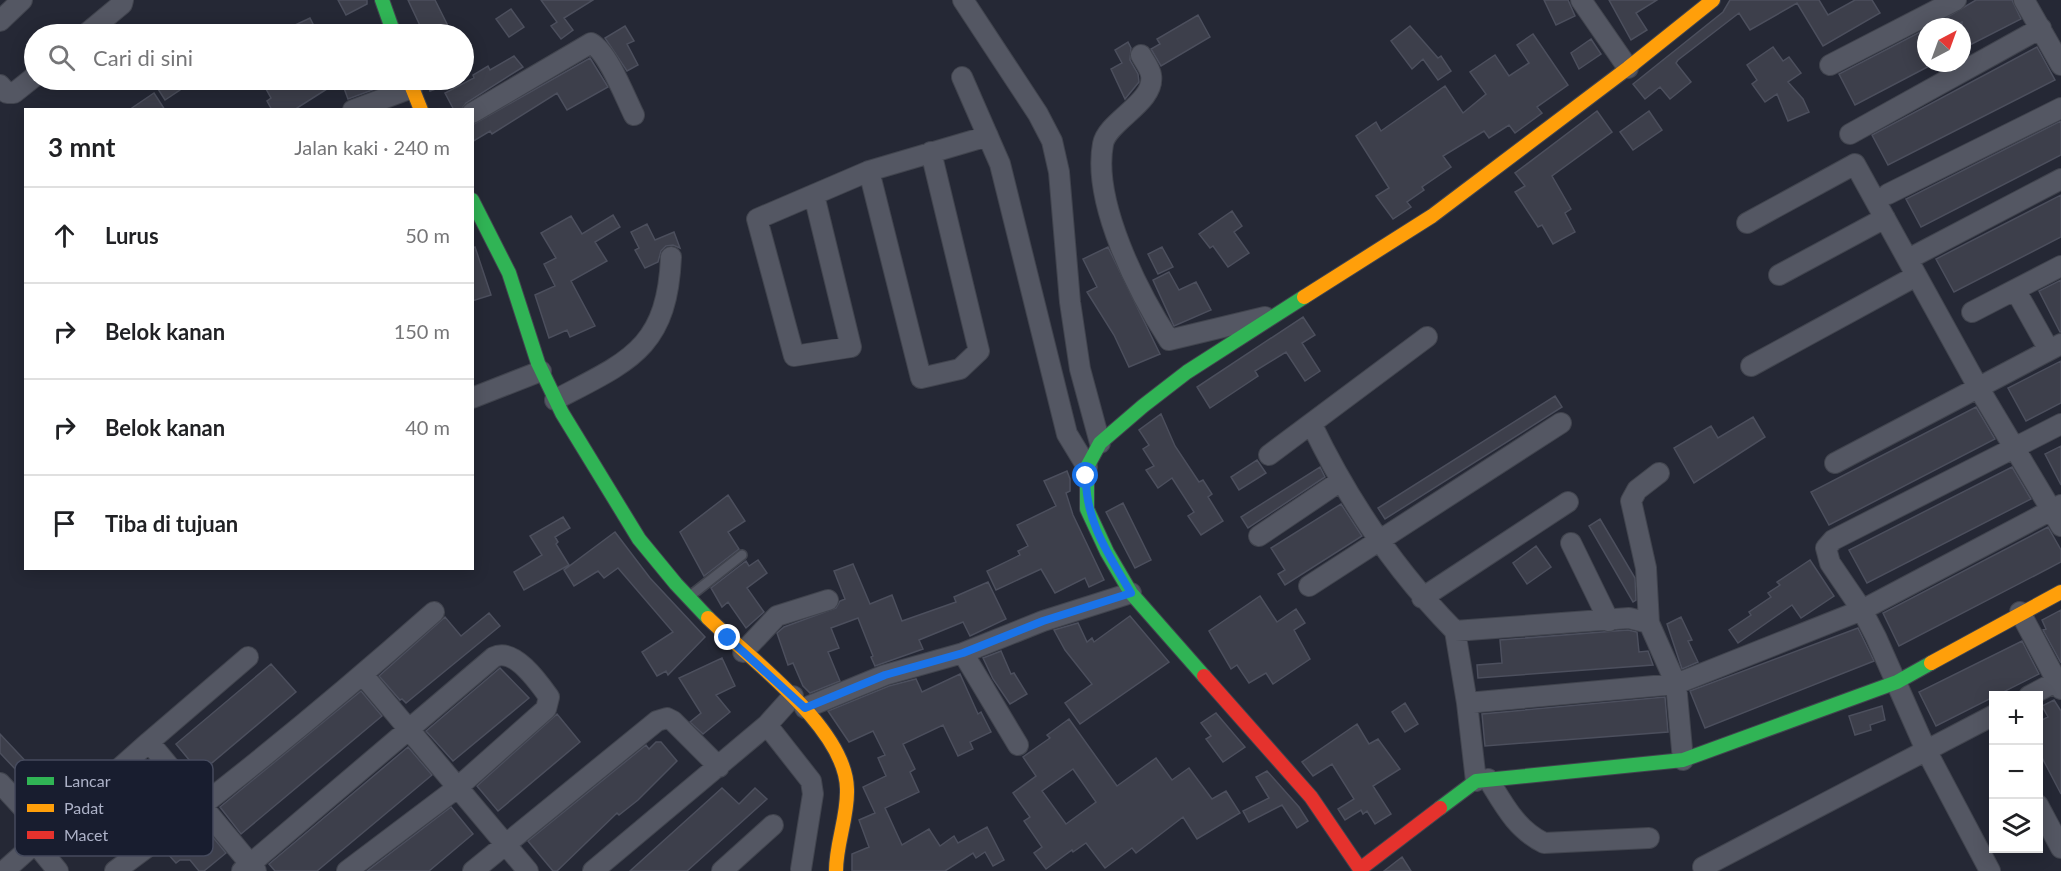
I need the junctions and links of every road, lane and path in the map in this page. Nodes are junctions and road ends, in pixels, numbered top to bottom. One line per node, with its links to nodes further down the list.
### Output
1 (22, 0): 9 (street)
2 (123, 0): 10 (street)
3 (382, 0): 11 (street)
4 (963, 0): 54 (street)
5 (1581, 0): 16 (street)
6 (1713, 0): 16 (street)
7 (1956, 0): 14 (street)
8 (2024, 0): 12 (street)
9 (0, 21)
10 (98, 24)
11 (390, 24)
12 (2041, 28): 15 (street); 27 (street)
13 (1141, 55): 43 (street)
14 (1830, 65)
15 (2061, 65)
16 (1628, 68): 43 (street)
17 (962, 77): 28 (street)
18 (0, 85): 19 (street)
19 (24, 85)
20 (397, 90): 22 (street)
21 (413, 90): 23 (street)
22 (357, 108)
23 (420, 108)
24 (2061, 108): 32 (street)
25 (474, 112): 26 (street)
26 (634, 115)
27 (1851, 134)
28 (988, 136): 29 (street); 58 (street)
29 (931, 153): 30 (street); 30 (street)
30 (869, 171): 33 (street)
31 (2061, 179): 38 (street)
32 (1888, 194)
33 (814, 195): 33 (street)
34 (474, 203): 47 (street)
35 (1884, 218): 36 (street); 38 (street); 40 (street)
36 (1747, 223)
37 (671, 257): 50 (street)
38 (1915, 266): 46 (street); 48 (street)
39 (2061, 266): 41 (street)
40 (1779, 275)
41 (2016, 291): 42 (street); 45 (street)
42 (1972, 312)
43 (1277, 316): 54 (street)
44 (1426, 337): 53 (street)
45 (2055, 347): 48 (street)
46 (1751, 366)
47 (541, 371): 49 (street); 50 (street)
48 (1978, 387): 55 (street); 57 (street)
49 (474, 397)
50 (555, 400): 70 (street)
51 (1561, 423): 64 (street)
52 (2061, 424): 55 (street)
53 (1312, 425): 56 (street); 60 (street)
54 (1100, 443): 58 (street)
55 (2015, 449): 62 (street); 73 (street)
56 (1269, 455)
57 (1835, 463)
58 (1087, 466): 69 (street)
59 (1659, 473): 77 (street)
60 (1339, 482): 63 (street); 64 (street)
61 (1568, 502): 71 (street)
62 (2058, 513): 73 (street)
63 (1259, 536)
64 (1379, 541): 67 (street); 71 (street)
65 (1571, 543): 76 (street)
66 (742, 555): 70 (lane)
67 (1309, 586)
68 (2061, 592): 75 (street)
69 (1131, 593): 80 (street); 116 (street)
70 (688, 597): 79 (street)
71 (1422, 598): 78 (street)
72 (828, 600): 79 (street)
73 (1862, 610): 83 (street); 85 (street)
74 (434, 612): 82 (street)
75 (2020, 612): 83 (street); 84 (street)
76 (1610, 621): 77 (street); 78 (street)
77 (1648, 623): 85 (street)
78 (1455, 632): 88 (street)
79 (743, 652): 87 (street)
80 (963, 653): 87 (street); 93 (street)
81 (248, 657): 92 (street)
82 (363, 675): 91 (street); 102 (street)
83 (1897, 682): 94 (street); 97 (street)
84 (2060, 683): 86 (street)
85 (1676, 684): 88 (street); 97 (street)
86 (2042, 691)
87 (799, 702): 90 (street); 125 (street)
88 (1467, 703): 99 (street)
89 (1989, 719): 94 (street)
90 (767, 725): 98 (street); 115 (street)
91 (411, 729): 101 (street); 101 (street); 114 (street)
92 (149, 742): 95 (street); 96 (street)
93 (1018, 745)
94 (1926, 750): 113 (street); 126 (street)
95 (129, 760)
96 (163, 760)
97 (1683, 760): 99 (street)
98 (719, 767): 108 (street); 123 (street)
99 (1482, 780): 107 (street); 116 (street)
100 (0, 783): 103 (street)
101 (458, 788): 108 (street); 120 (street)
102 (213, 799)
103 (15, 803)
104 (2043, 814): 109 (street)
105 (213, 822): 114 (street)
106 (773, 825): 124 (street)
107 (1649, 837)
108 (504, 845): 121 (street); 122 (street)
109 (2061, 848)
110 (21, 856): 117 (street)
111 (50, 856): 118 (street)
112 (136, 856): 119 (street)
113 (1703, 867)
114 (249, 869)
115 (801, 869)
116 (1359, 870)
117 (4, 871)
118 (58, 871)
119 (115, 871)
120 (347, 871)
121 (472, 871)
122 (528, 871)
123 (593, 871)
124 (722, 871)
125 (836, 871)
126 (1990, 871)

